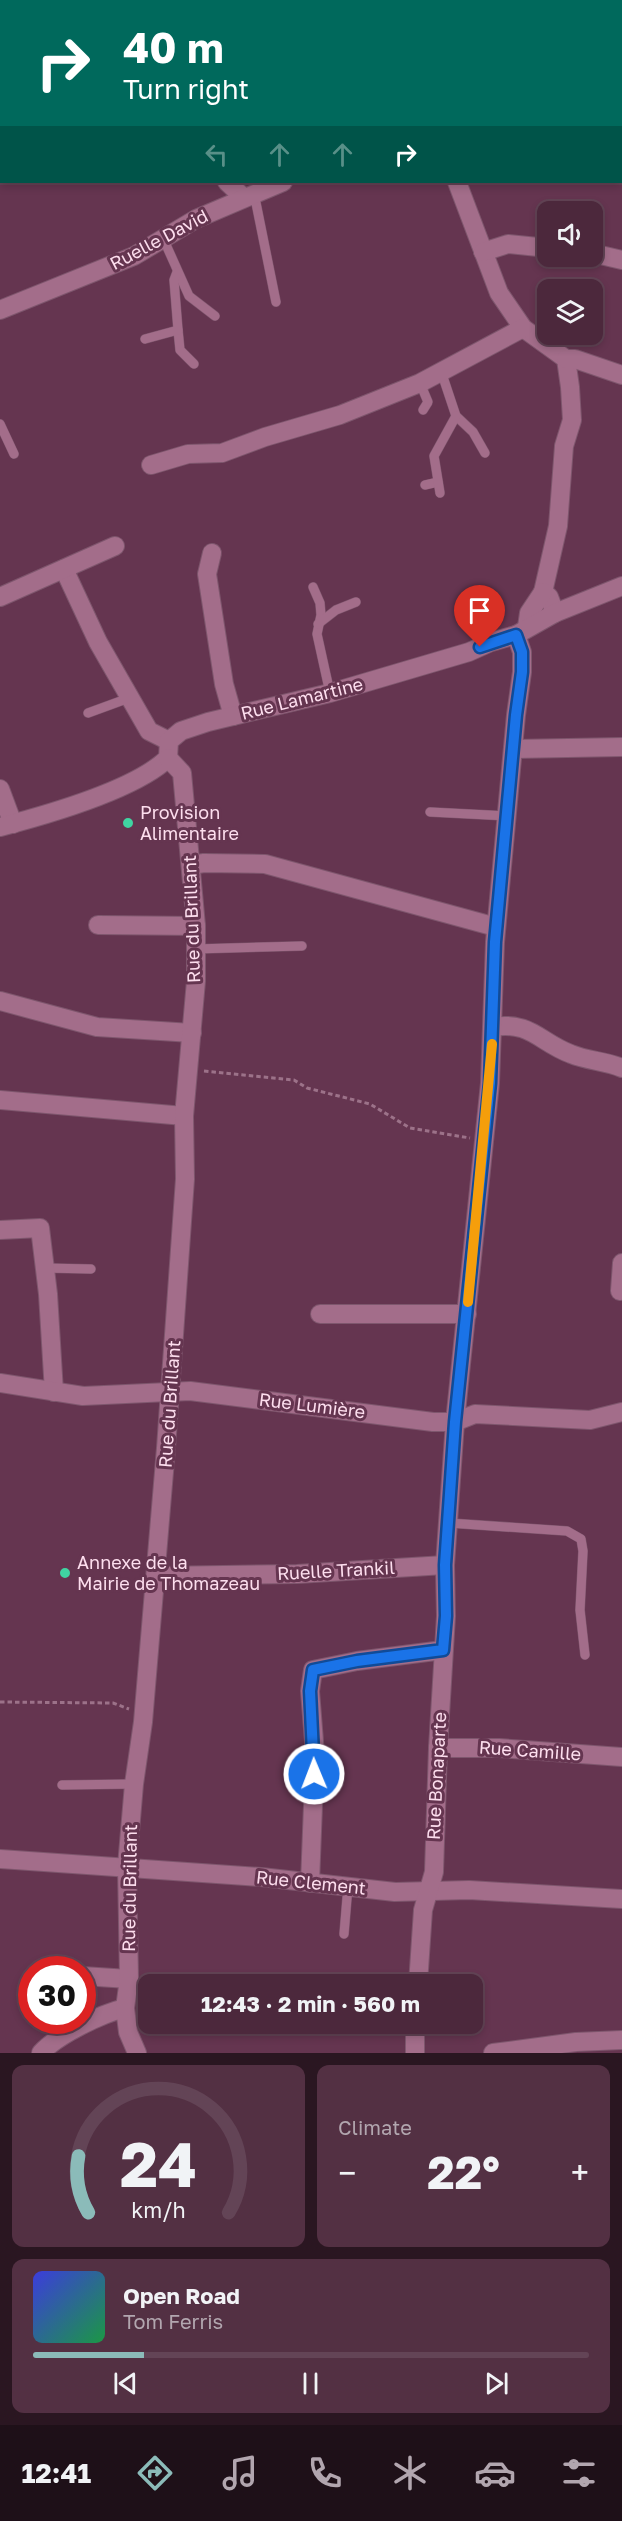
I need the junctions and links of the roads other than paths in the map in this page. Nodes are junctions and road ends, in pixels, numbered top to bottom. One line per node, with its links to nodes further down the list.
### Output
1 (229, 183): 4 (street)
2 (280, 183): 4 (street, Ruelle David)
3 (457, 183): 7 (street)
4 (248, 195): 5 (street, Ruelle David); 11 (lane)
5 (163, 238): 10 (lane); 12 (street, Ruelle David)
6 (537, 247): 7 (street)
7 (483, 252): 14 (street)
8 (603, 256): 9 (street)
9 (622, 260)
10 (177, 272): 13 (lane); 15 (lane)
11 (276, 302)
12 (0, 310)
13 (215, 316)
14 (524, 328): 17 (street); 19 (street)
15 (178, 330): 16 (lane); 18 (lane)
16 (145, 339)
17 (566, 359): 20 (street); 36 (street)
18 (194, 364)
19 (441, 371): 21 (street); 23 (lane)
20 (622, 375)
21 (420, 383): 22 (lane); 27 (street)
22 (423, 410)
23 (456, 416): 25 (lane); 28 (lane)
24 (0, 424): 26 (lane)
25 (485, 453)
26 (14, 454)
27 (152, 465)
28 (438, 482): 29 (lane); 30 (lane)
29 (425, 485)
30 (440, 493)
31 (115, 546): 33 (street)
32 (212, 553): 45 (street)
33 (64, 569): 37 (street); 43 (street)
34 (313, 586): 40 (lane)
35 (622, 586): 39 (street, Rue Lamartine)
36 (543, 592): 39 (street); 41 (street)
37 (0, 597)
38 (356, 602): 40 (lane)
39 (555, 613): 41 (street, Rue Lamartine)
40 (318, 624): 42 (lane)
41 (522, 631): 42 (street, Rue Lamartine); 48 (street, Rue Bonaparte)
42 (330, 693): 45 (street, Rue Lamartine)
43 (129, 698): 44 (lane); 47 (street)
44 (88, 713)
45 (233, 716): 47 (street, Rue Lamartine)
46 (622, 747): 48 (street)
47 (169, 749): 52 (street, Rue Lamartine); 53 (street, Rue du Brillant)
48 (513, 749): 51 (street, Rue Bonaparte)
49 (0, 789): 52 (street)
50 (430, 812): 51 (lane)
51 (508, 816): 56 (street, Rue Bonaparte)
52 (6, 825)
53 (191, 865): 55 (street, Rue du Brillant); 56 (street)
54 (98, 925): 55 (street)
55 (196, 926): 58 (street, Rue du Brillant)
56 (496, 927): 60 (street, Rue Bonaparte)
57 (302, 946): 58 (lane)
58 (195, 949): 61 (street, Rue du Brillant)
59 (0, 1001): 61 (street)
60 (492, 1027): 62 (street); 71 (street, Rue Bonaparte)
61 (192, 1033): 64 (street, Rue du Brillant)
62 (622, 1068)
63 (0, 1100): 64 (street)
64 (184, 1116): 74 (street, Rue du Brillant)
65 (0, 1230): 67 (street)
66 (622, 1263): 69 (street)
67 (45, 1268): 68 (lane); 73 (street)
68 (91, 1269)
69 (620, 1291)
70 (321, 1314): 71 (street)
71 (467, 1314): 76 (street, Rue Bonaparte)
72 (0, 1383): 73 (street, Rue Lumière)
73 (54, 1392): 74 (street, Rue Lumière)
74 (170, 1392): 76 (street, Rue Lumière); 79 (street, Rue du Brillant)
75 (622, 1412): 76 (street, Rue Lumière)
76 (455, 1422): 77 (street, Rue Bonaparte)
77 (449, 1523): 78 (street, Rue Bonaparte); 81 (lane)
78 (445, 1565): 79 (street, Ruelle Trankil); 80 (street, Rue Bonaparte)
79 (156, 1576): 84 (street, Rue du Brillant)
80 (443, 1650): 82 (street, Rue Bonaparte); 88 (street)
81 (585, 1655)
82 (438, 1748): 83 (street, Rue Camille); 90 (street, Rue Bonaparte)
83 (622, 1756)
84 (134, 1784): 85 (lane); 87 (street, Rue du Brillant)
85 (62, 1785)
86 (0, 1859): 87 (street, Rue Clement)
87 (127, 1866): 88 (street, Rue Clement); 95 (street, Rue du Brillant)
88 (310, 1883): 89 (street, Rue Clement)
89 (348, 1886): 90 (street, Rue Clement); 92 (lane)
90 (429, 1893): 91 (street, Rue Clement); 93 (street, Rue Bonaparte)
91 (622, 1899)
92 (344, 1934)
93 (419, 1974)
94 (96, 1977): 95 (street)
95 (129, 1978): 96 (street, Rue du Brillant)
96 (125, 2008): 100 (street); 101 (street, Rue du Brillant)
97 (415, 2034): 102 (street)
98 (622, 2040): 99 (street)
99 (577, 2048): 103 (street)
100 (41, 2053)
101 (137, 2053)
102 (415, 2053)
103 (493, 2053)

